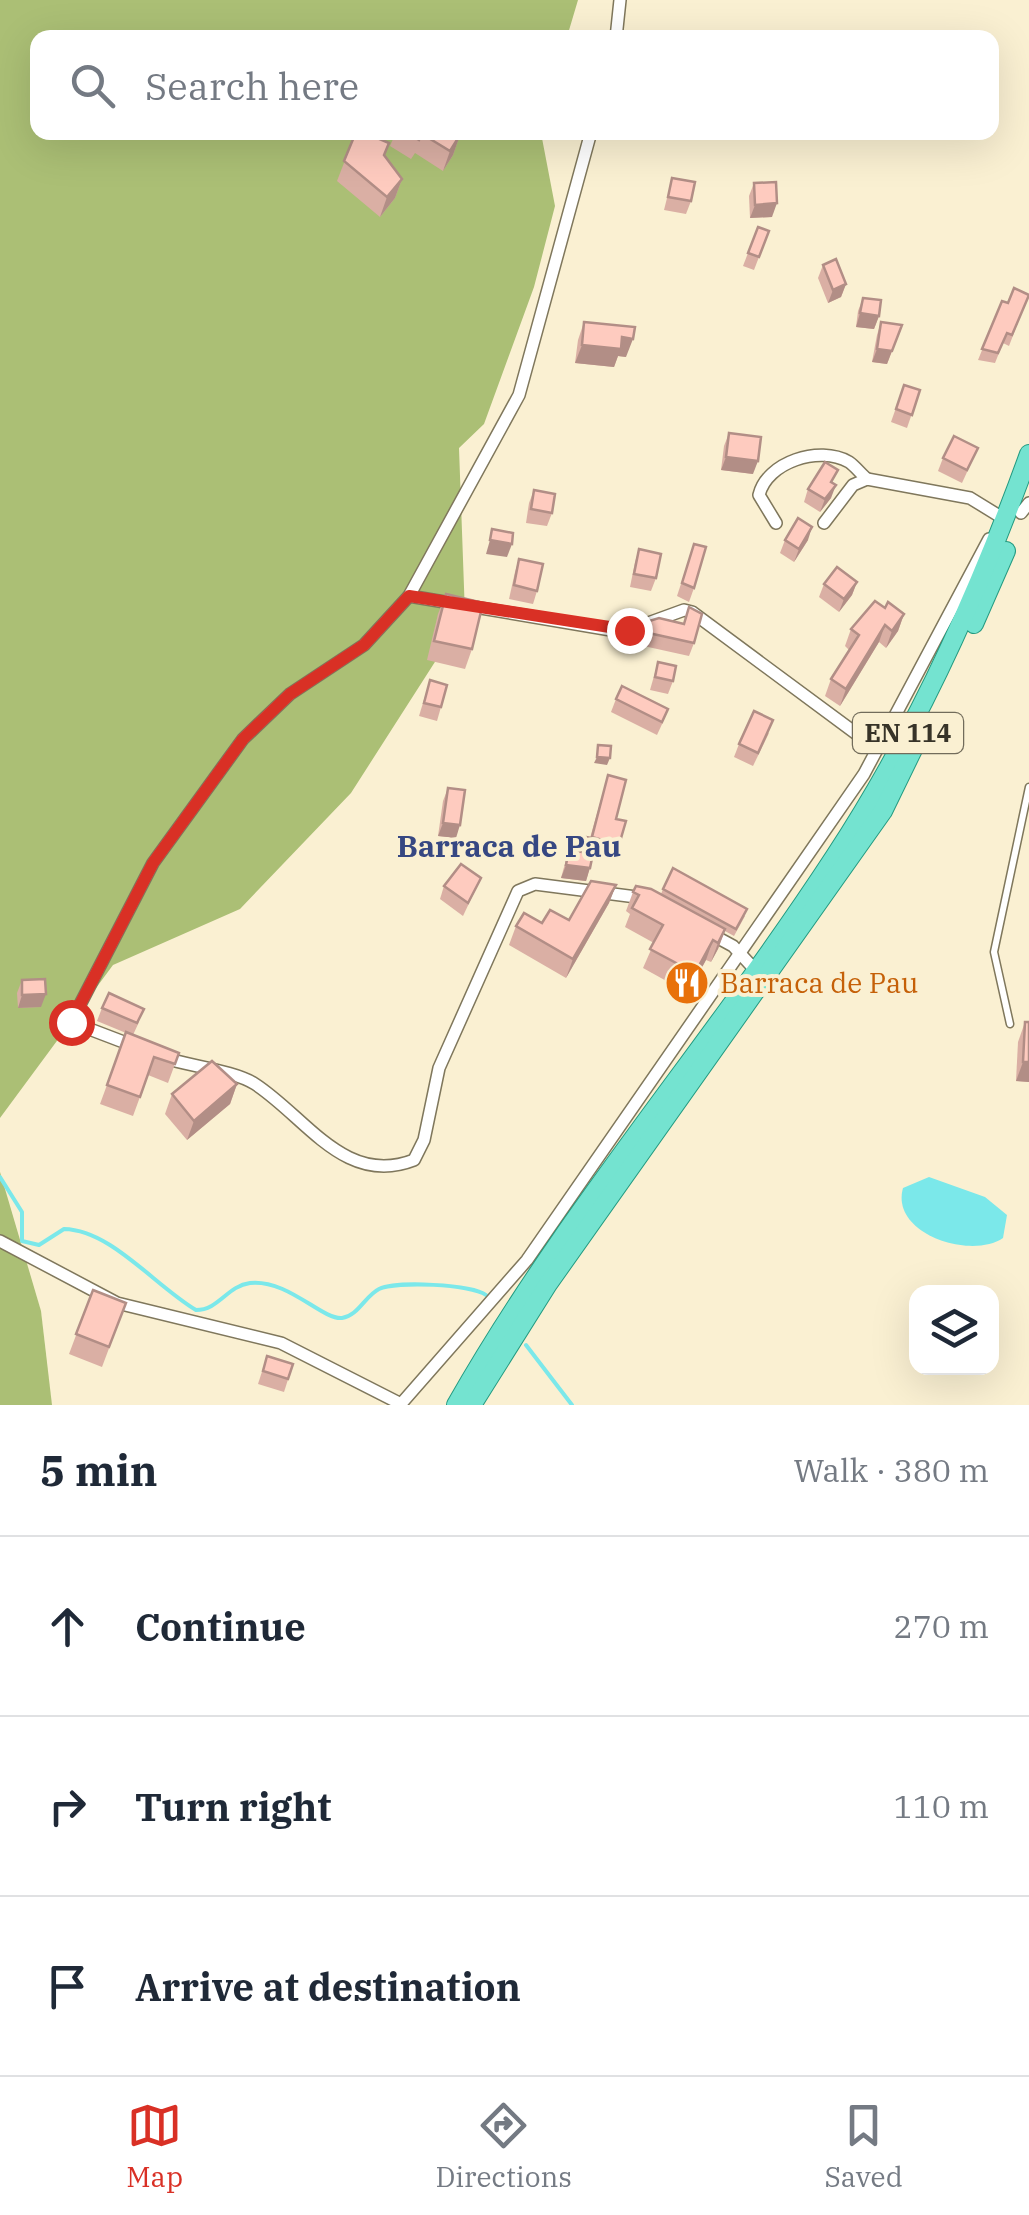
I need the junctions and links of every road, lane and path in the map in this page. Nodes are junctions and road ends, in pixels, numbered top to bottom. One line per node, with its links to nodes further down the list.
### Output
1 (620, 0): 2 (street)
2 (617, 30)
3 (589, 140): 11 (street)
4 (1029, 454): 6 (main road, EN 114)
5 (867, 479): 8 (street); 9 (street); 10 (street)
6 (1025, 481): 7 (main road, EN 114); 8 (street); 17 (main road, EN 114)
7 (1025, 508): 17 (main road, EN 114)
8 (1001, 517): 12 (street)
9 (776, 523)
10 (824, 523)
11 (409, 596): 12 (street); 14 (street)
12 (878, 749): 16 (street)
13 (1029, 786): 18 (lane)
14 (664, 908)
15 (698, 927): 16 (street)
16 (738, 956): 17 (street); 20 (street)
17 (759, 975): 21 (main road, EN 114); 22 (main road, EN 114)
18 (1010, 1024)
19 (0, 1241): 20 (street)
20 (400, 1404)
21 (456, 1405)
22 (472, 1405)

